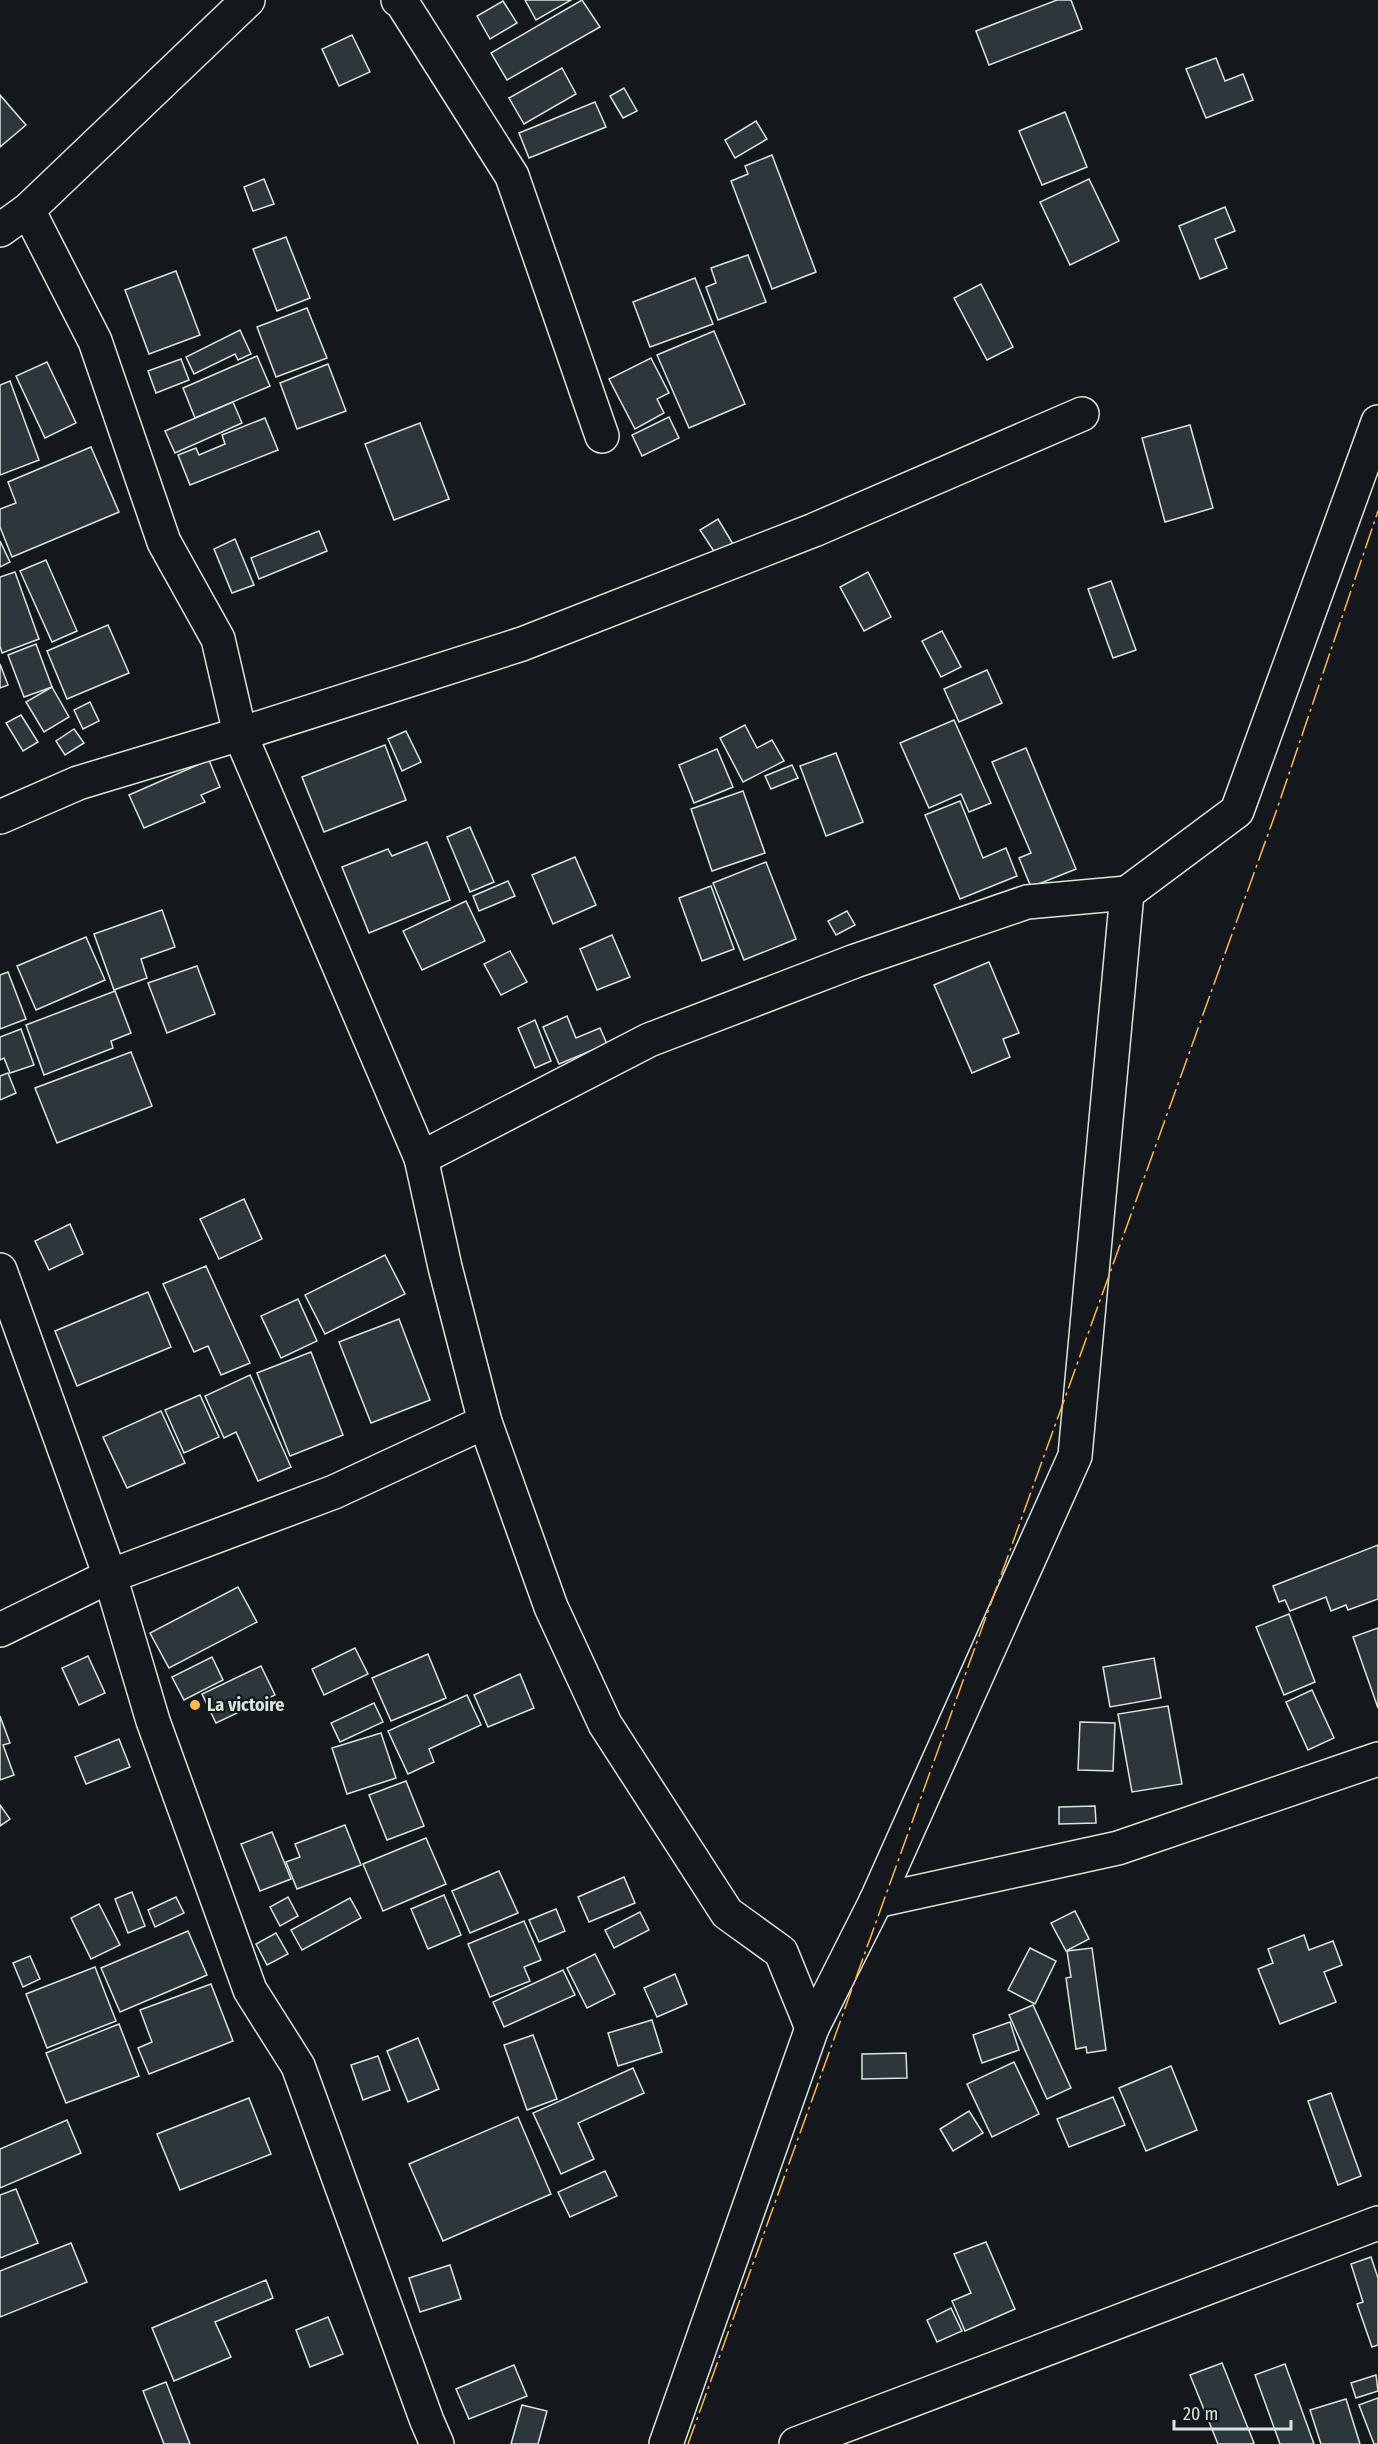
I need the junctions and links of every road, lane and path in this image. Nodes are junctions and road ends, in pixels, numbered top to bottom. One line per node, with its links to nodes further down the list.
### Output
1 (248, 0): 3 (street)
2 (398, 0): 7 (street)
3 (28, 210): 4 (street); 8 (street)
4 (0, 230)
5 (1082, 414): 8 (street)
6 (1378, 422): 10 (street)
7 (602, 436)
8 (240, 734): 9 (street); 11 (street)
9 (0, 817)
10 (1127, 893): 11 (street); 17 (street)
11 (422, 1158): 13 (street)
12 (0, 1270): 14 (street)
13 (484, 1422): 14 (street); 18 (street)
14 (110, 1576): 15 (street); 20 (street)
15 (0, 1630)
16 (1378, 1760): 17 (street)
17 (876, 1901): 18 (street)
18 (812, 2028): 21 (street)
19 (1378, 2223): 22 (street)
20 (437, 2444)
21 (666, 2444)
22 (796, 2444)

